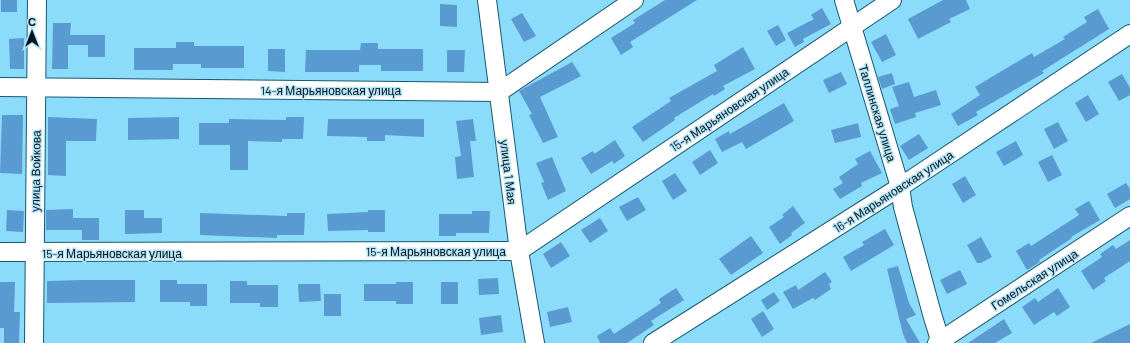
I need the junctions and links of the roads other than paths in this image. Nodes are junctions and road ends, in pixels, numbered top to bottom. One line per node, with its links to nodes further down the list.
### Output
1 (37, 0): 9 (street, улица Войкова)
2 (487, 0): 10 (street, улица 1 Мая)
3 (634, 0): 10 (street)
4 (844, 0): 6 (street, Таллинская улица)
5 (892, 0): 6 (street, 15-я Марьяновская улица)
6 (852, 26): 11 (street, Таллинская улица); 13 (street, 15-я Марьяновская улица)
7 (1130, 34): 11 (street, 16-я Марьяновская улица)
8 (0, 87): 9 (street, 14-я Марьяновская улица)
9 (36, 88): 10 (street, 14-я Марьяновская улица); 15 (street, улица Войкова)
10 (499, 92): 13 (street, улица 1 Мая)
11 (900, 187): 16 (street, Таллинская улица); 19 (street, 16-я Марьяновская улица)
12 (1130, 216): 16 (street, Гомельская улица)
13 (519, 251): 15 (street, 15-я Марьяновская улица); 18 (street, улица 1 Мая)
14 (0, 252): 15 (street, 15-я Марьяновская улица)
15 (33, 254): 17 (street, улица Войкова)
16 (940, 342)
17 (34, 343)
18 (535, 343)
19 (653, 343)

